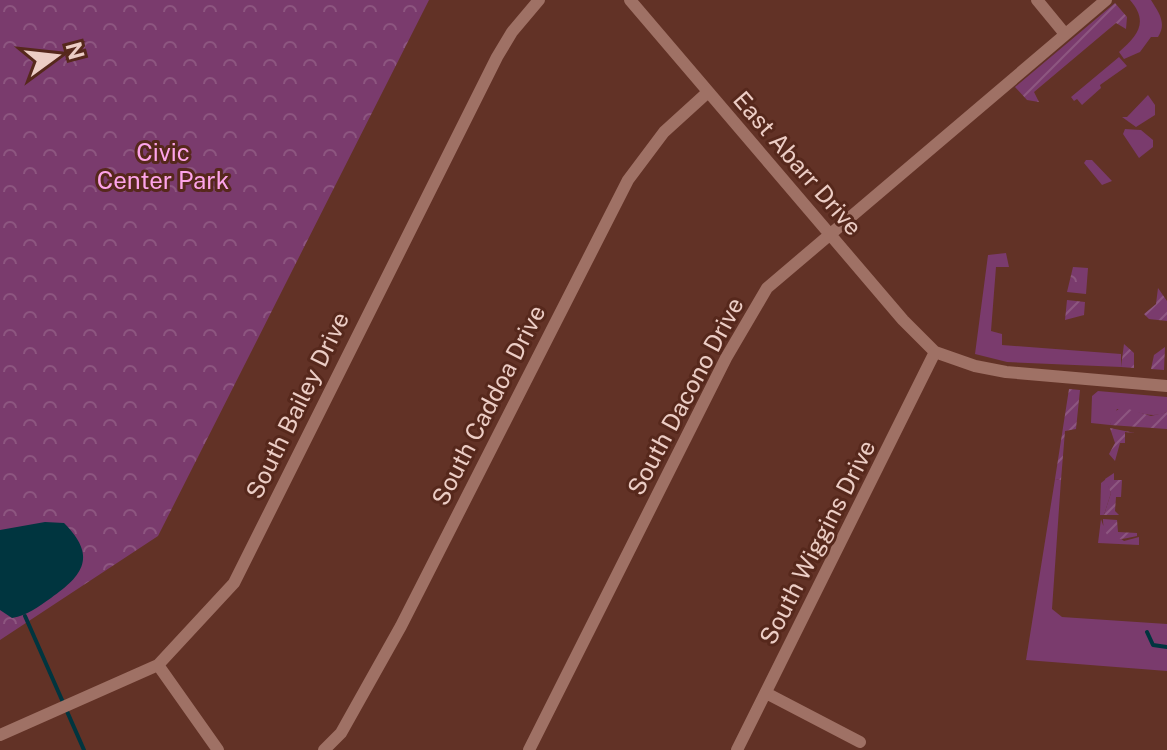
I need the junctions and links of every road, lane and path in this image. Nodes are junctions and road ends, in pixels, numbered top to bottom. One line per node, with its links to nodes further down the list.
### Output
1 (539, 0): 10 (street, South Bailey Drive)
2 (630, 0): 6 (street, East Abarr Drive)
3 (1037, 0): 5 (street)
4 (1106, 0): 5 (street, South Dacono Drive)
5 (1065, 34): 7 (street, South Dacono Drive)
6 (708, 92): 7 (street, East Abarr Drive); 15 (street, South Caddoa Drive)
7 (830, 234): 8 (street, East Abarr Drive); 16 (street, South Dacono Drive)
8 (935, 352): 9 (street); 11 (street, South Wiggins Drive)
9 (1167, 386)
10 (158, 665): 12 (street, South Bailey Drive); 14 (street)
11 (766, 693): 13 (street); 17 (street, South Wiggins Drive)
12 (0, 735)
13 (860, 742)
14 (218, 750)
15 (324, 750)
16 (529, 750)
17 (737, 750)

